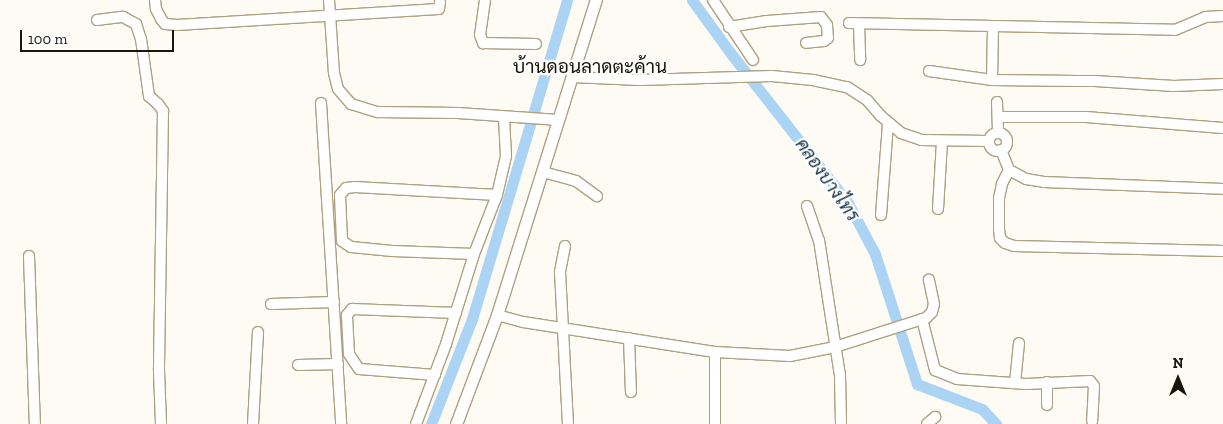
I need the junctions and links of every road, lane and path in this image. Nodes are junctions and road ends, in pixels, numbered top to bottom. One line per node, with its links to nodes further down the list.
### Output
1 (156, 0): 8 (street)
2 (329, 0): 8 (street)
3 (485, 0): 13 (street)
4 (596, 0): 17 (street)
5 (713, 0): 11 (street)
6 (440, 2): 8 (street)
7 (1223, 16): 10 (street)
8 (330, 17): 22 (street)
9 (97, 20): 65 (street)
10 (993, 26): 15 (street); 18 (street)
11 (729, 27): 12 (street); 14 (street)
12 (806, 43)
13 (536, 44)
14 (753, 60)
15 (860, 60)
16 (929, 71): 18 (street)
17 (572, 77): 24 (street); 25 (street)
18 (992, 80): 19 (street)
19 (1223, 84)
20 (997, 102): 23 (street)
21 (321, 103): 44 (street)
22 (504, 117): 24 (street); 34 (street)
23 (998, 117): 26 (street); 27 (street)
24 (560, 120): 32 (street)
25 (888, 123): 28 (street); 38 (street)
26 (1223, 128)
27 (998, 133): 29 (street); 30 (street)
28 (942, 141): 29 (street); 37 (street)
29 (989, 141): 30 (street)
30 (1001, 150): 31 (street)
31 (1009, 170): 33 (street); 40 (street)
32 (544, 172): 35 (street); 47 (street)
33 (1223, 189)
34 (496, 195): 41 (street); 41 (street)
35 (597, 196)
36 (807, 206): 53 (street)
37 (938, 209)
38 (881, 214)
39 (565, 246): 49 (street)
40 (1223, 251)
41 (474, 254): 46 (street)
42 (29, 256): 64 (street)
43 (929, 280): 48 (street)
44 (334, 302): 45 (street); 55 (street)
45 (271, 304)
46 (456, 313): 57 (street); 57 (street)
47 (497, 315): 49 (street); 69 (street)
48 (918, 320): 53 (street); 59 (street)
49 (562, 327): 51 (street); 70 (street)
50 (258, 332): 66 (street)
51 (628, 338): 54 (street); 60 (street)
52 (1020, 343): 59 (street)
53 (835, 347): 54 (street); 72 (street)
54 (716, 352): 71 (street)
55 (338, 364): 56 (street); 67 (street)
56 (298, 365)
57 (435, 375): 68 (street)
58 (1047, 382): 59 (street); 61 (street); 63 (street)
59 (1015, 383)
60 (630, 392)
61 (1047, 405)
62 (935, 417): 73 (street)
63 (1092, 421)
64 (35, 424)
65 (160, 424)
66 (253, 424)
67 (341, 424)
68 (416, 424)
69 (456, 424)
70 (568, 424)
71 (715, 424)
72 (840, 424)
73 (927, 424)

